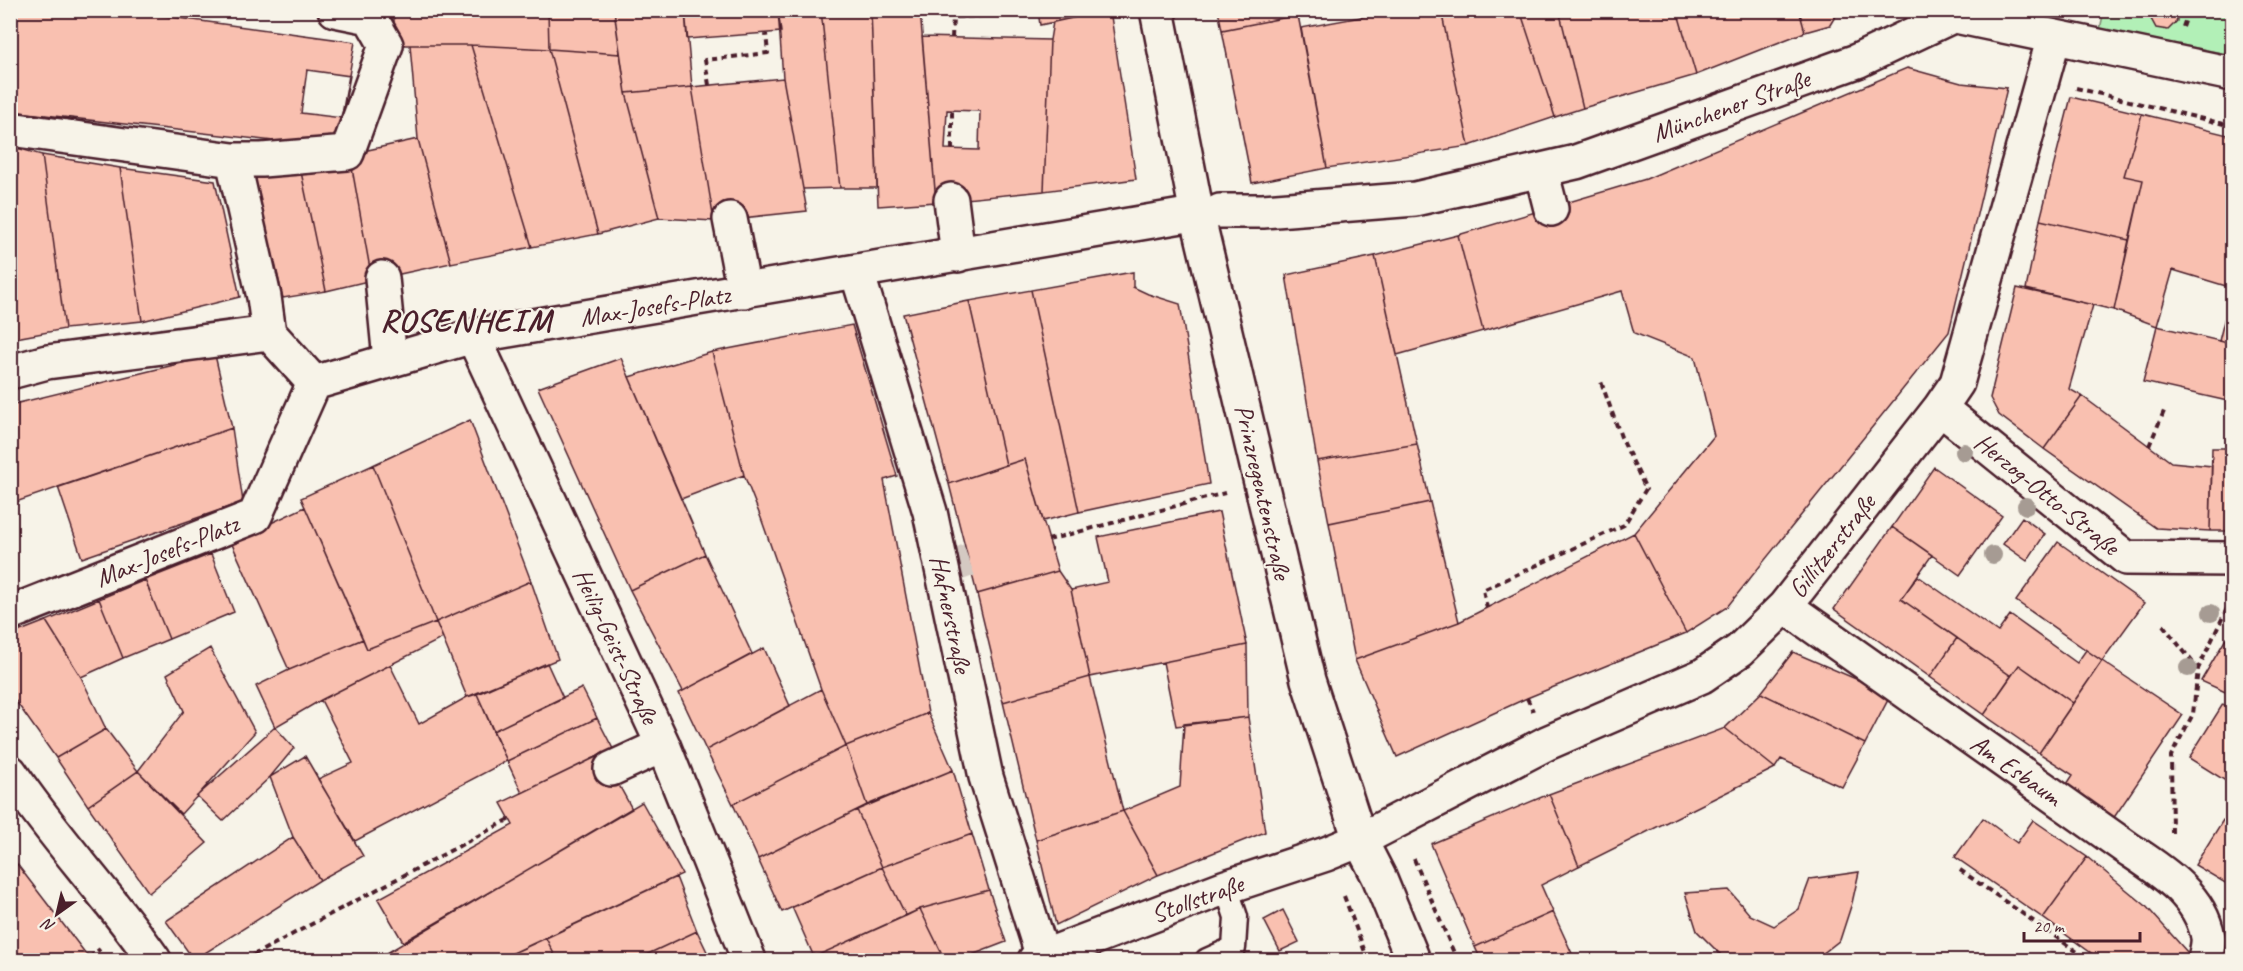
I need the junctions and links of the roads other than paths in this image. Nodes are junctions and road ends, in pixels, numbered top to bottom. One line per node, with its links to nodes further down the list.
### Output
1 (335, 10): 7 (street)
2 (1157, 10): 30 (street, Prinzregentenstraße)
3 (1939, 13): 4 (street, Münchener Straße); 8 (street, Münchener Straße)
4 (2054, 37): 5 (street, Münchener Straße); 23 (street, Gillitzerstraße)
5 (2232, 74)
6 (10, 129): 7 (street)
7 (233, 160): 18 (street)
8 (1541, 170): 10 (street); 11 (street, Münchener Straße)
9 (951, 200): 14 (street)
10 (1551, 208)
11 (1220, 212)
12 (1182, 216): 14 (street, Max-Josefs-Platz)
13 (730, 219): 17 (street, Max-Josefs-Platz)
14 (958, 255): 15 (street, Max-Josefs-Platz)
15 (857, 272): 17 (street, Max-Josefs-Platz); 32 (street, Hafnerstraße)
16 (382, 278): 20 (street)
17 (744, 291): 19 (street, Max-Josefs-Platz)
18 (269, 333): 21 (street); 22 (street)
19 (473, 336): 20 (street, Max-Josefs-Platz); 27 (street, Heilig-Geist-Straße)
20 (390, 360): 22 (street, Max-Josefs-Platz)
21 (10, 372)
22 (314, 383): 26 (street, Max-Josefs-Platz)
23 (1940, 408): 24 (street, Herzog-Otto-Straße); 25 (street, Gillitzerstraße)
24 (2232, 559)
25 (1785, 606): 30 (street, Gillitzerstraße); 37 (street, Am Esbaum)
26 (10, 613)
27 (663, 746): 28 (street); 34 (street, Heilig-Geist-Straße)
28 (611, 769)
29 (10, 772): 33 (street)
30 (1360, 840): 31 (street, Stollstraße); 36 (street, Prinzregentenstraße)
31 (1226, 887): 32 (street, Stollstraße); 35 (lane)
32 (1039, 959)
33 (154, 960)
34 (749, 960)
35 (1207, 960)
36 (1413, 960)
37 (2205, 960)

